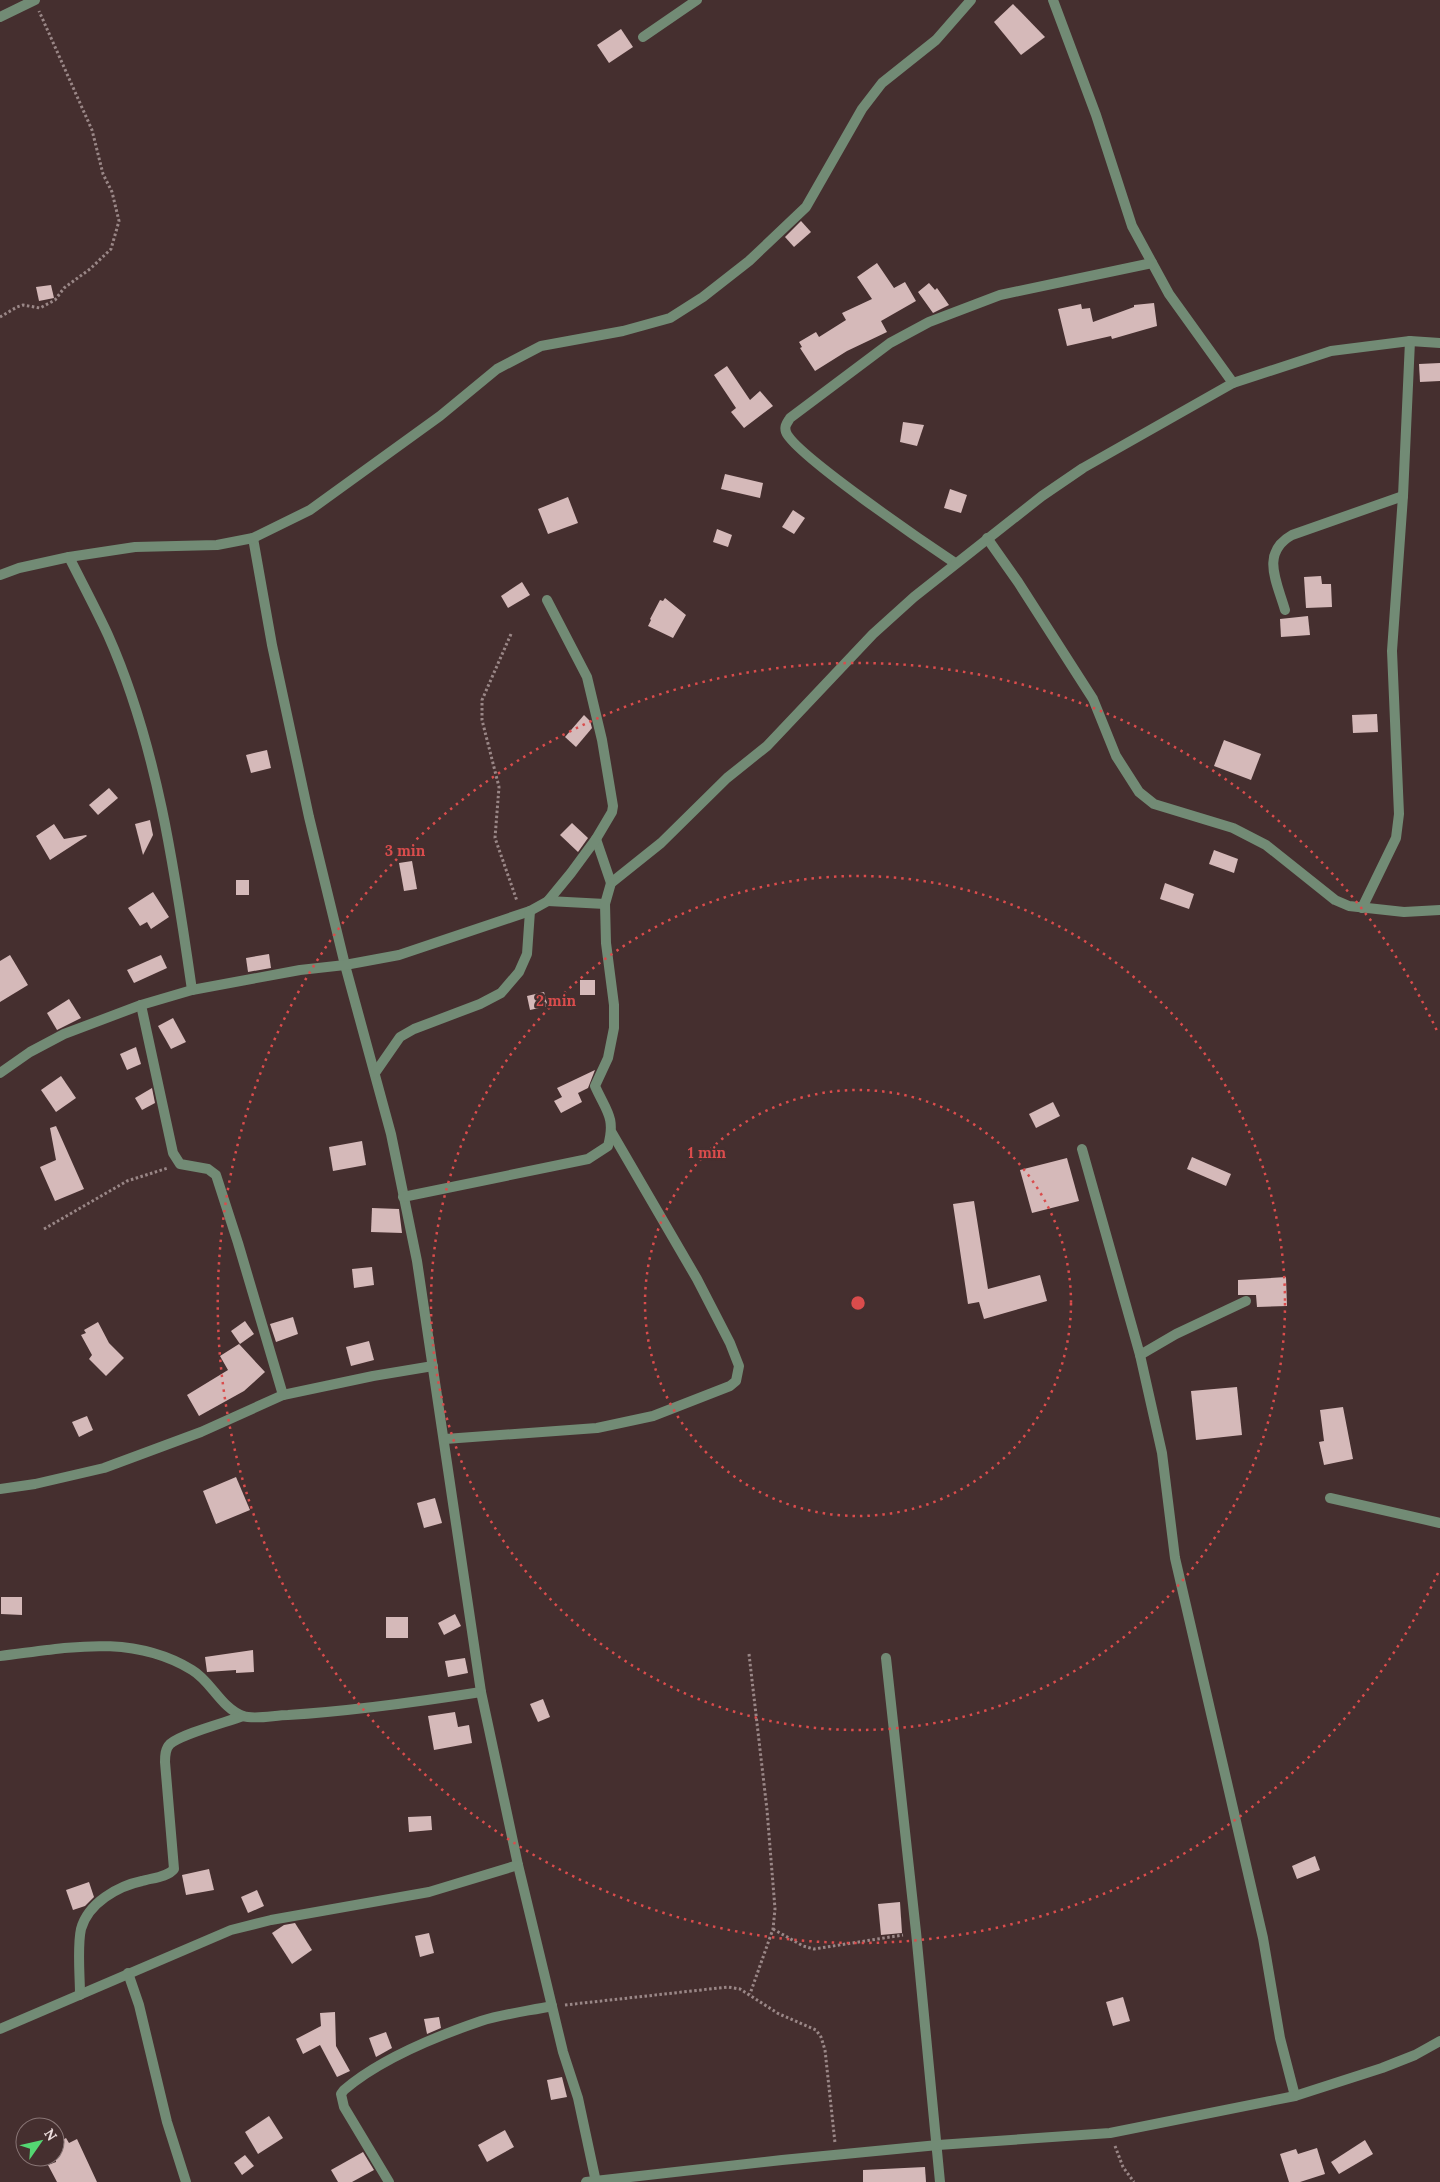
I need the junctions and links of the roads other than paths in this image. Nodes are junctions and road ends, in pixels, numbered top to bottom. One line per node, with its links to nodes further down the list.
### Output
1 (35, 0): 5 (street)
2 (697, 0): 6 (street)
3 (971, 0): 12 (street)
4 (1053, 0): 7 (street)
5 (0, 17)
6 (643, 37)
7 (1152, 263): 10 (street); 15 (street)
8 (1410, 341): 9 (street); 10 (street); 11 (street)
9 (1440, 343)
10 (1233, 383): 13 (street)
11 (1403, 496): 18 (street); 23 (street)
12 (253, 538): 14 (street); 26 (street)
13 (987, 538): 15 (street); 23 (street)
14 (69, 557): 16 (street); 27 (street)
15 (955, 563): 20 (street)
16 (0, 575)
17 (547, 600): 19 (street)
18 (1286, 610)
19 (596, 839): 20 (street); 21 (street)
20 (612, 883): 22 (street)
21 (548, 901): 22 (street); 25 (street)
22 (605, 904): 31 (street)
23 (1362, 908): 24 (street)
24 (1440, 910)
25 (525, 912): 26 (street); 30 (street)
26 (345, 965): 27 (street); 30 (street)
27 (192, 990): 28 (street)
28 (141, 1004): 29 (street); 37 (street)
29 (0, 1073)
30 (375, 1073): 33 (street)
31 (612, 1132): 33 (street); 38 (street)
32 (1082, 1149): 35 (street)
33 (403, 1197): 36 (street)
34 (1246, 1301): 35 (street)
35 (1140, 1355): 52 (street)
36 (433, 1366): 37 (street); 38 (street)
37 (283, 1395): 39 (street)
38 (445, 1439): 44 (street)
39 (0, 1489)
40 (1330, 1498): 41 (street)
41 (1440, 1523)
42 (0, 1656): 45 (street)
43 (886, 1658): 53 (street)
44 (481, 1692): 45 (street); 46 (street)
45 (243, 1716): 48 (street)
46 (518, 1865): 47 (street); 49 (street)
47 (128, 1973): 48 (street); 55 (street)
48 (80, 1995): 50 (street)
49 (552, 2006): 54 (street); 56 (street)
50 (0, 2029)
51 (1440, 2043): 52 (street)
52 (1295, 2096): 53 (street)
53 (938, 2145): 54 (street); 57 (street)
54 (592, 2181)
55 (186, 2182)
56 (389, 2182)
57 (940, 2182)

